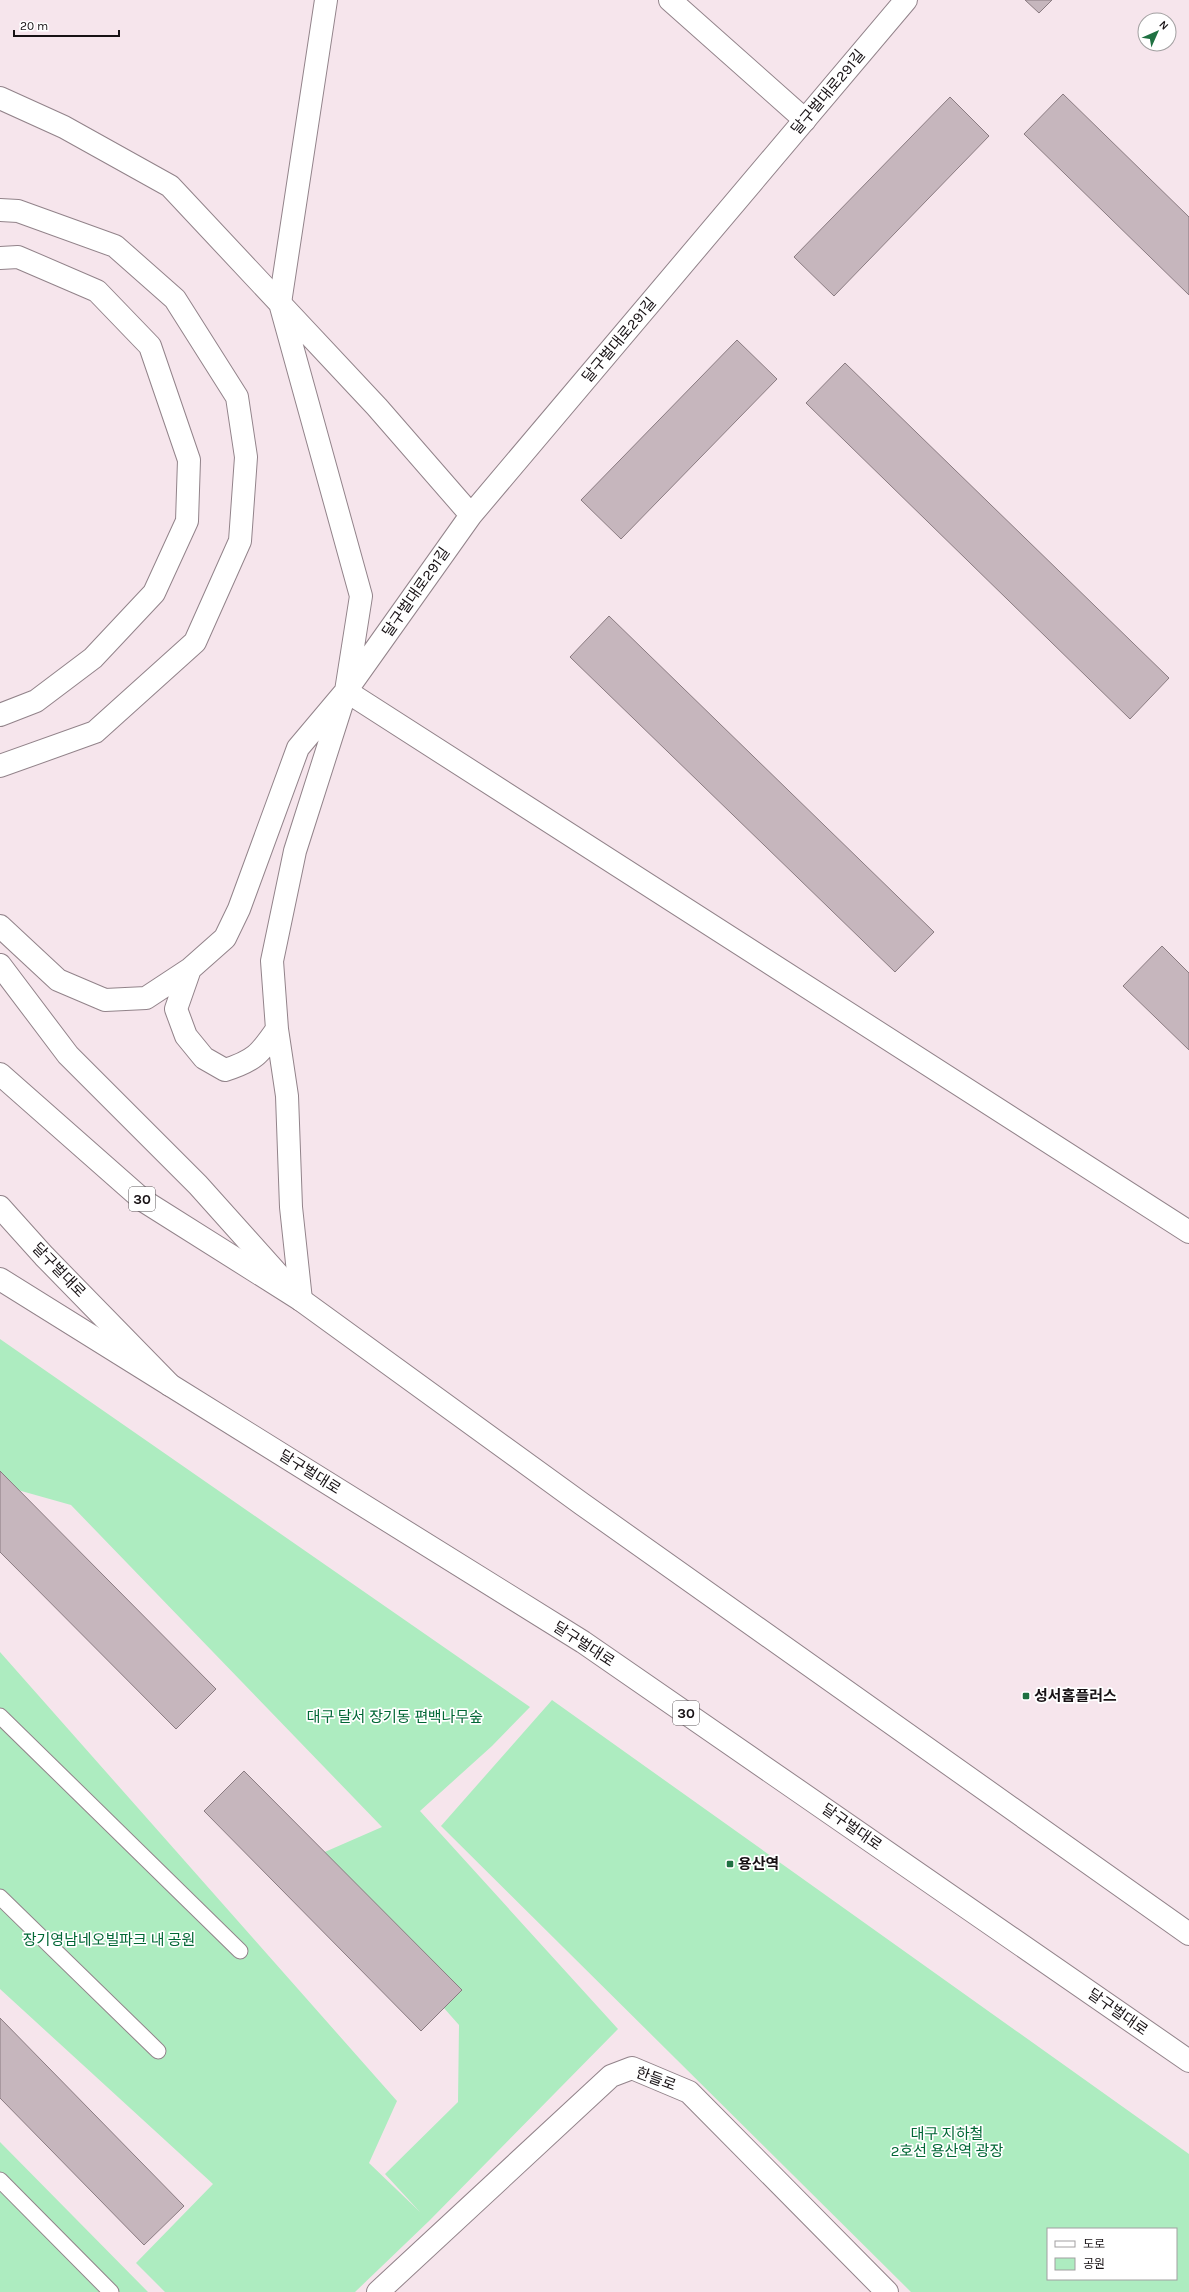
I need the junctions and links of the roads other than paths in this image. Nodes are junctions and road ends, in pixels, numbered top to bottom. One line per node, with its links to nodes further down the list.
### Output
1 (326, 0): 8 (main road)
2 (670, 0): 5 (main road)
3 (906, 0): 5 (main road, 달구벌대로291길)
4 (0, 98): 8 (main road)
5 (805, 120): 9 (main road, 달구벌대로291길)
6 (0, 210): 12 (main road)
7 (0, 258): 11 (main road)
8 (280, 303): 9 (main road); 10 (main road)
9 (471, 515): 10 (main road, 달구벌대로291길)
10 (346, 691): 15 (main road); 16 (main road); 19 (main road)
11 (0, 715)
12 (0, 766)
13 (0, 926): 15 (main road)
14 (0, 966): 21 (main road)
15 (190, 969): 16 (main road)
16 (277, 1029): 21 (main road)
17 (0, 1074): 21 (main road, 30)
18 (0, 1207): 22 (main road, 달구벌대로 / 30)
19 (1189, 1232)
20 (0, 1279): 22 (main road)
21 (301, 1300): 25 (main road, 30)
22 (170, 1385): 28 (main road, 달구벌대로 / 30)
23 (0, 1716): 26 (lane)
24 (0, 1897): 27 (lane)
25 (1189, 1934)
26 (240, 1950)
27 (158, 2051)
28 (1189, 2061)
29 (0, 2180): 30 (lane)
30 (111, 2292)
31 (378, 2292): 32 (main road, 한들로)
32 (887, 2292)

